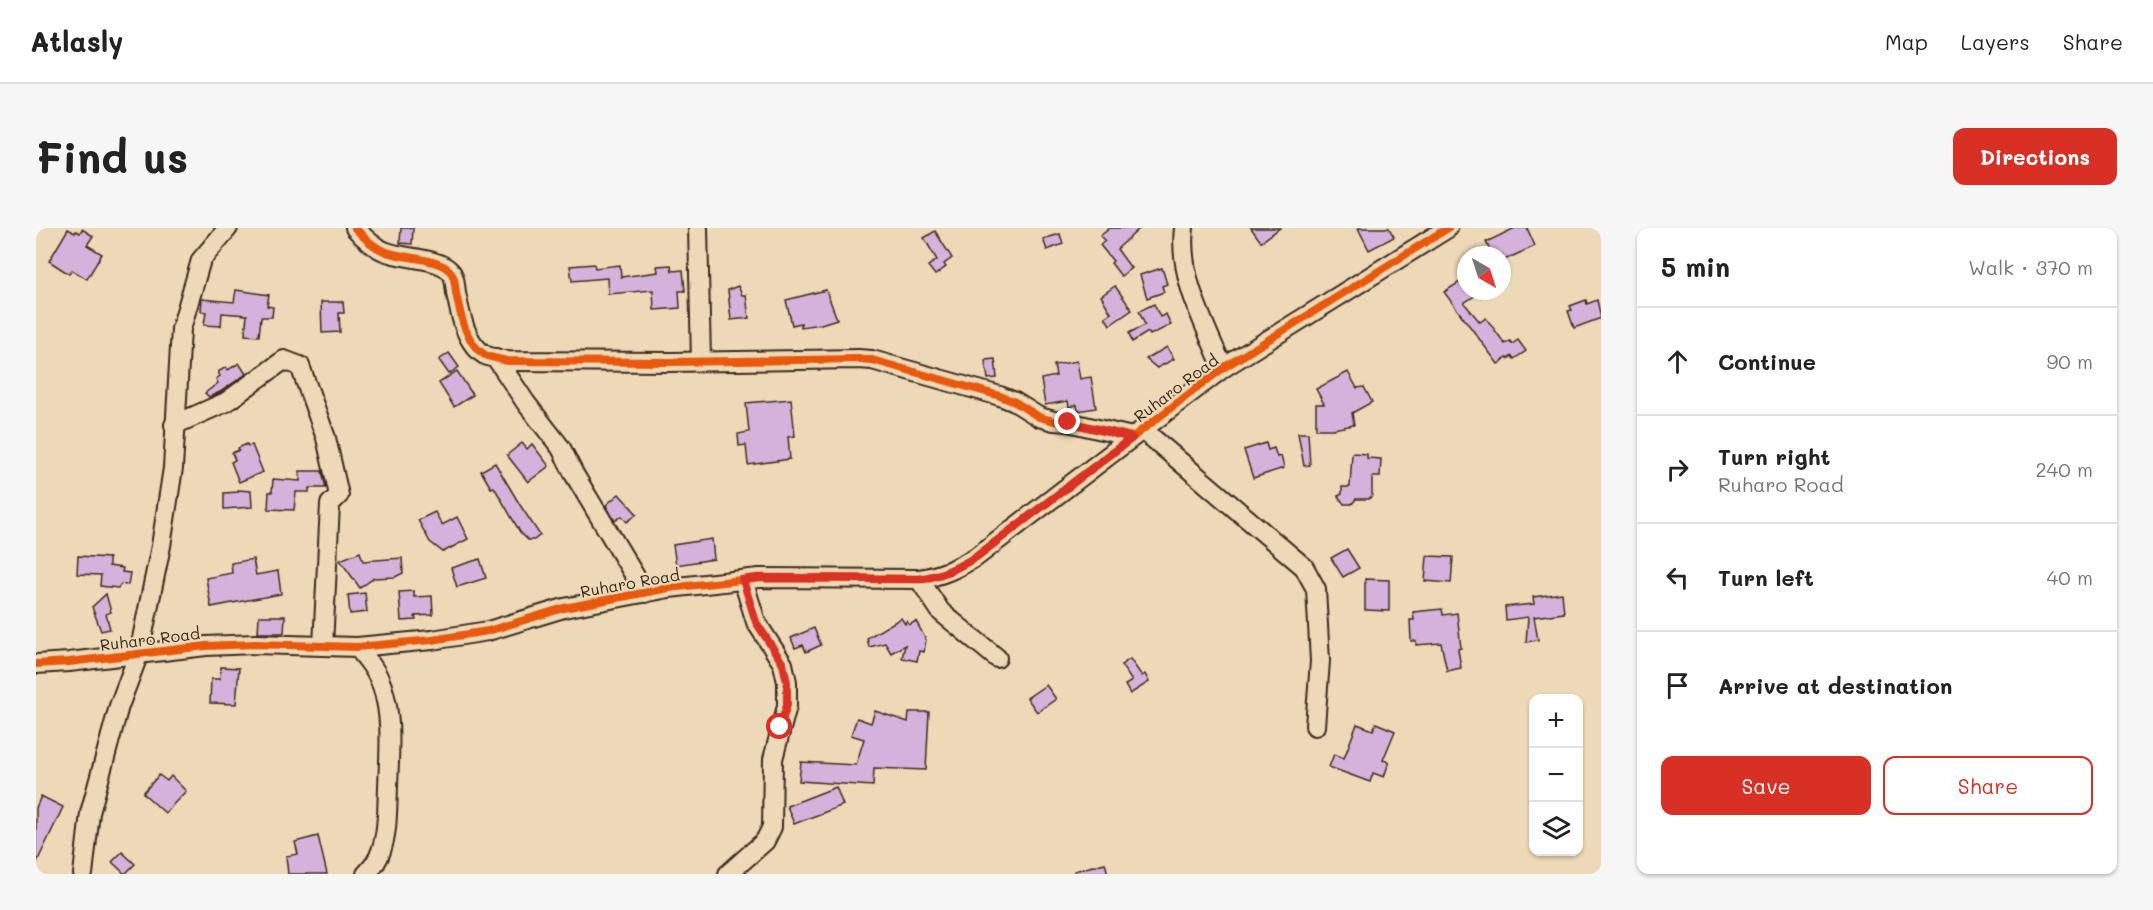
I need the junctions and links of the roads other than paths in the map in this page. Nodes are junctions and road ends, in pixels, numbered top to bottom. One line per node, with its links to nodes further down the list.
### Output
1 (228, 228): 9 (street)
2 (355, 228): 6 (street)
3 (698, 228): 7 (street)
4 (1184, 228): 8 (street)
5 (1448, 228): 8 (street, Ruharo Road)
6 (496, 358): 7 (street); 13 (street)
7 (701, 361): 10 (street)
8 (1223, 368): 10 (street, Ruharo Road)
9 (174, 425): 14 (street); 16 (street)
10 (1138, 434): 11 (street, Ruharo Road); 19 (street)
11 (919, 579): 12 (street, Ruharo Road); 17 (street)
12 (743, 580): 13 (street, Ruharo Road); 22 (street)
13 (645, 593): 15 (street, Ruharo Road)
14 (323, 646): 15 (street, Ruharo Road); 16 (street, Ruharo Road)
15 (357, 646): 21 (street)
16 (139, 653): 18 (street, Ruharo Road); 20 (street)
17 (997, 658)
18 (36, 664)
19 (1315, 726)
20 (83, 874)
21 (366, 874)
22 (728, 874)

